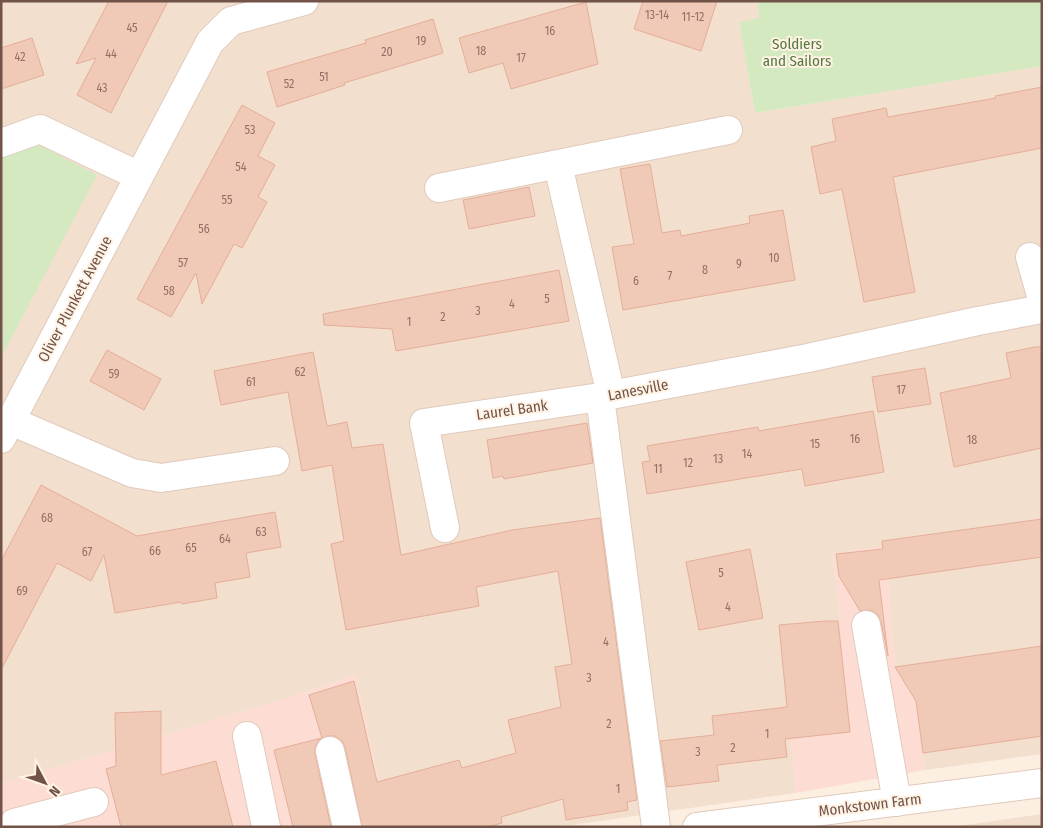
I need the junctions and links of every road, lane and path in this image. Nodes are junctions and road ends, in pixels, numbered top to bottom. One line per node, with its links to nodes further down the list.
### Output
1 (304, 1): 5 (street, Oliver Plunkett Avenue)
2 (728, 130): 4 (street)
3 (1, 143): 5 (street)
4 (558, 165): 6 (street); 10 (street)
5 (139, 176): 11 (street, Oliver Plunkett Avenue)
6 (439, 188)
7 (1030, 257): 8 (street)
8 (1042, 299)
9 (1042, 309): 10 (street, Lanesville)
10 (606, 396): 13 (street, Laurel Bank); 23 (street, Lanesville)
11 (6, 430): 12 (street, Oliver Plunkett Avenue)
12 (275, 461)
13 (445, 528)
14 (866, 625): 19 (street)
15 (246, 736): 21 (street)
16 (330, 750): 22 (street)
17 (1042, 783): 19 (street, Monkstown Farm)
18 (94, 802): 20 (street)
19 (897, 802): 24 (street, Monkstown Farm)
20 (15, 827)
21 (266, 827)
22 (347, 827)
23 (656, 827)
24 (698, 827)

